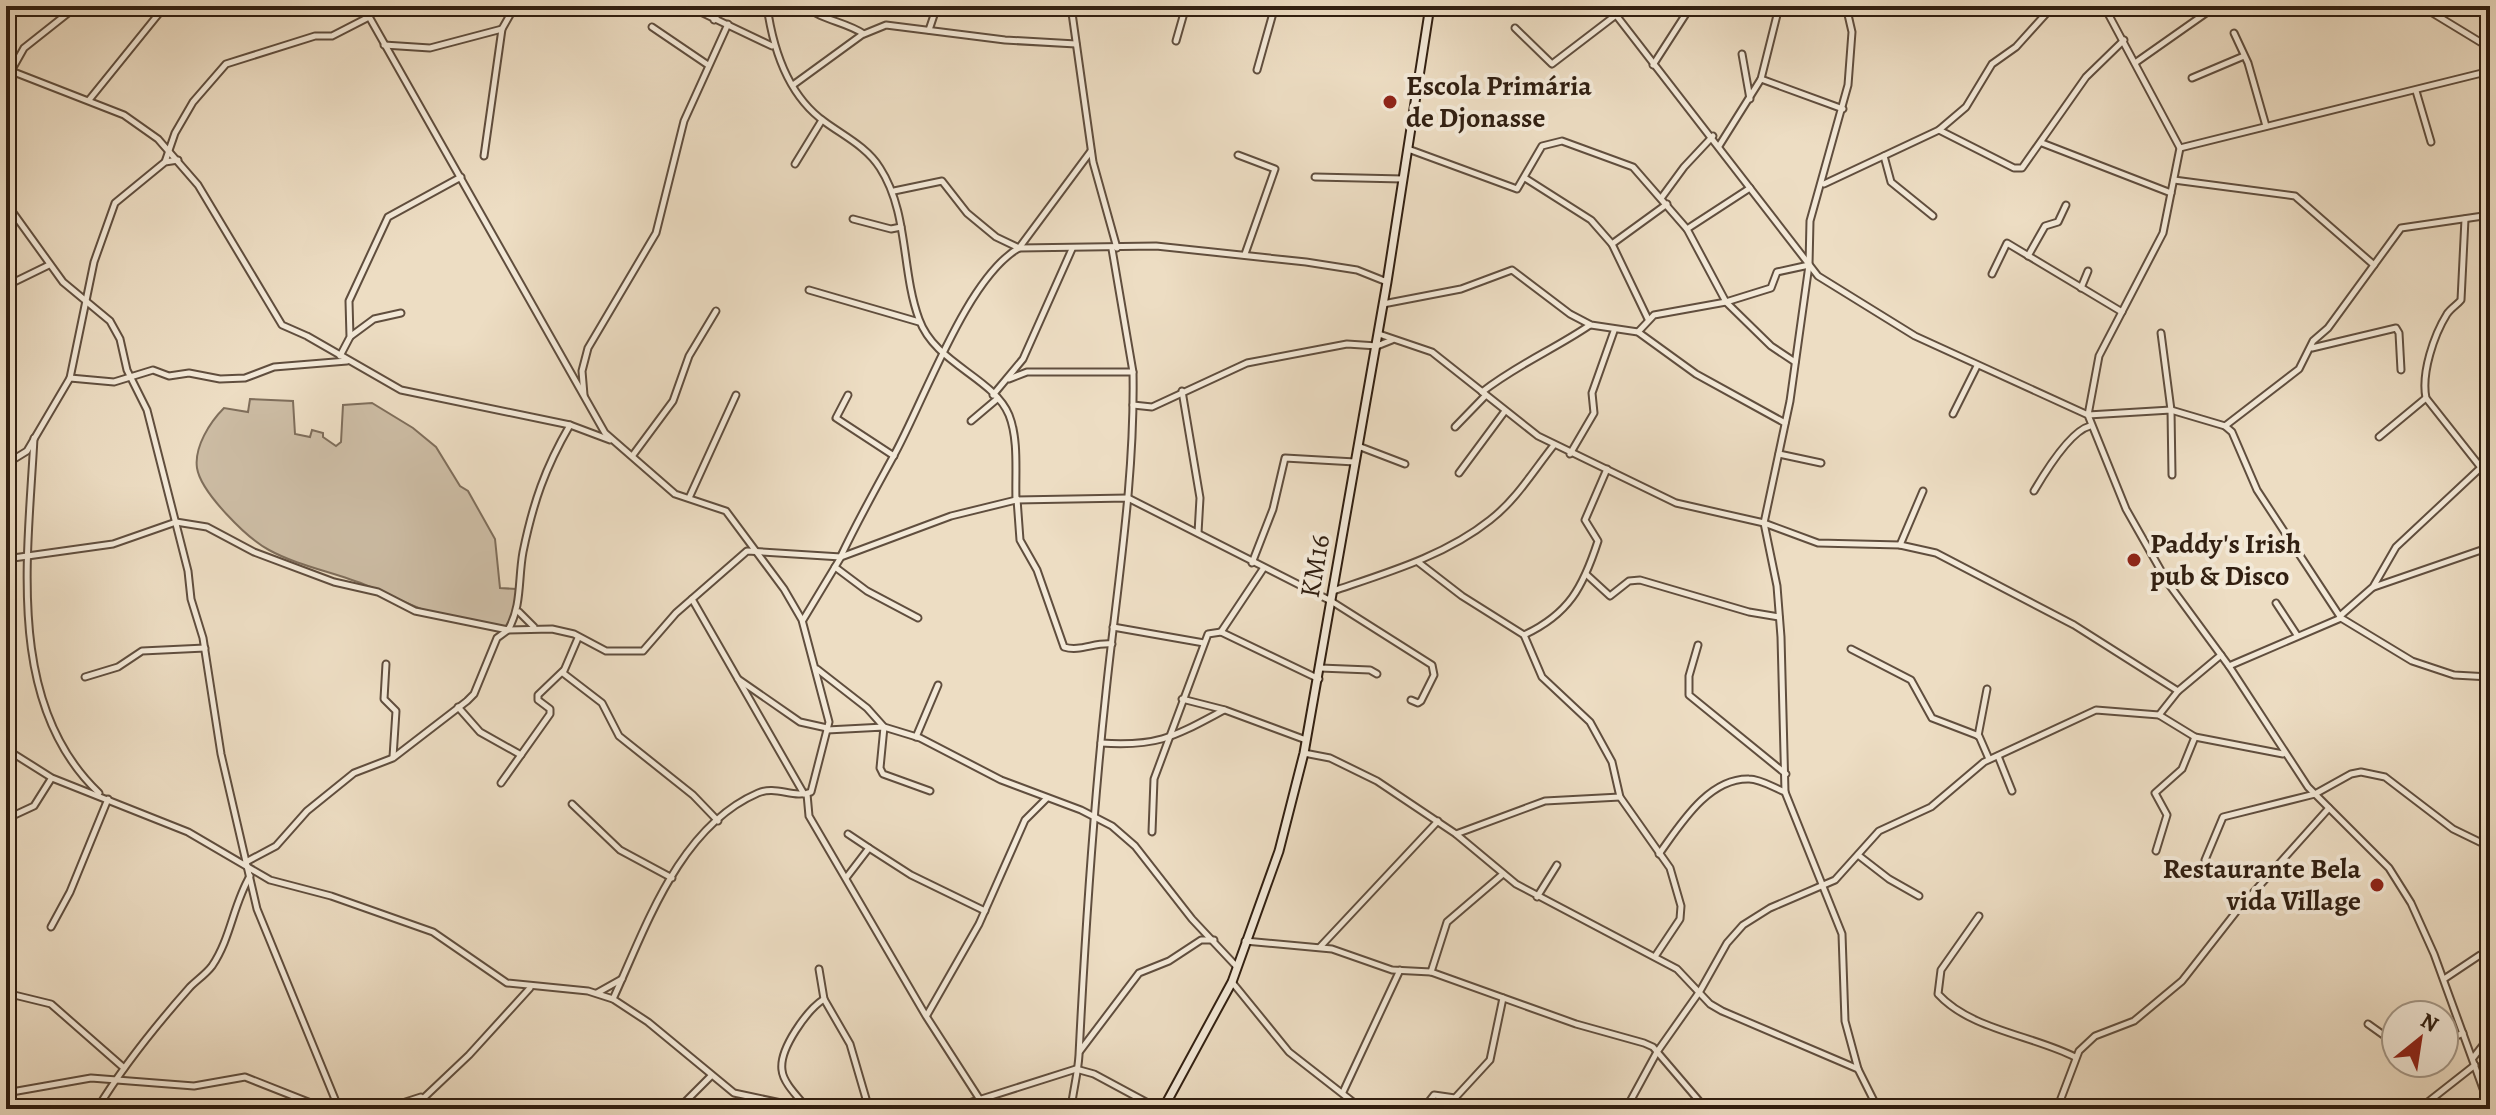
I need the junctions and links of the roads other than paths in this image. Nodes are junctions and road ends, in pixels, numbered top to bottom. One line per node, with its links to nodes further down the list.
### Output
1 (77, 6): 44 (street)
2 (165, 6): 52 (street)
3 (363, 6): 23 (street)
4 (515, 6): 28 (street)
5 (688, 6): 24 (street)
6 (723, 6): 24 (street)
7 (767, 6): 36 (street)
8 (805, 6): 31 (street)
9 (937, 6): 29 (street)
10 (1071, 6): 34 (street)
11 (1186, 6): 33 (street)
12 (1275, 6): 43 (street)
13 (1430, 6): 62 (street, KM16)
14 (1609, 6): 22 (street)
15 (1691, 6): 42 (street)
16 (1846, 6): 53 (street)
17 (2053, 6): 56 (street)
18 (2104, 6): 32 (street)
19 (2216, 6): 40 (street)
20 (2421, 6): 37 (street)
21 (1778, 11): 47 (street)
22 (1616, 15): 27 (street); 42 (street)
23 (369, 17): 35 (street); 63 (street)
24 (714, 20): 25 (street)
25 (728, 24): 36 (street); 41 (street)
26 (652, 27): 41 (street)
27 (1515, 28)
28 (502, 29): 35 (street); 66 (street)
29 (929, 30): 31 (street); 34 (street)
30 (2234, 33): 39 (street)
31 (864, 34): 49 (street)
32 (2124, 40): 40 (street); 59 (street)
33 (1176, 41)
34 (1076, 44): 64 (street)
35 (384, 45): 71 (street)
36 (773, 46): 49 (street)
37 (2490, 48)
38 (1742, 54): 51 (street)
39 (2244, 56): 46 (street); 55 (street)
40 (2135, 63): 61 (street)
41 (708, 65): 138 (street)
42 (1653, 65): 57 (street)
43 (1257, 70)
44 (8, 71): 48 (street); 52 (street)
45 (2490, 71): 50 (street)
46 (2192, 78)
47 (1761, 79): 51 (street); 53 (street)
48 (6, 80)
49 (793, 85): 54 (street)
50 (2416, 91): 55 (street); 58 (street)
51 (1750, 99): 60 (street)
52 (89, 100): 63 (street)
53 (1843, 109): 76 (street)
54 (822, 120): 70 (street); 78 (street)
55 (2266, 126): 61 (street)
56 (1939, 130): 59 (street); 67 (street)
57 (1713, 136): 60 (street); 80 (street)
58 (2431, 142)
59 (2042, 143): 79 (street)
60 (1719, 146): 77 (street)
61 (2180, 148): 75 (street)
62 (1408, 149): 73 (street); 74 (street, KM16)
63 (168, 150): 68 (street); 69 (street)
64 (1091, 151): 91 (street); 93 (street)
65 (1238, 155): 94 (street)
66 (484, 156)
67 (1884, 156): 76 (street); 85 (street)
68 (178, 160): 69 (street); 123 (street)
69 (165, 162): 105 (street)
70 (795, 164)
71 (461, 177): 118 (street); 138 (street)
72 (1315, 177): 74 (street)
73 (1525, 178): 80 (street); 90 (street)
74 (1403, 179): 101 (street, KM16)
75 (2174, 180): 79 (street); 98 (street)
76 (1823, 184): 97 (street)
77 (1750, 188): 89 (street); 97 (street)
78 (894, 191): 88 (street); 91 (street)
79 (2171, 193): 109 (street)
80 (1662, 197): 82 (street)
81 (6, 203): 96 (street)
82 (1667, 204): 89 (street); 90 (street)
83 (2066, 205): 95 (street)
84 (2490, 215): 87 (street)
85 (1933, 216)
86 (853, 219): 88 (street)
87 (2465, 219): 98 (street); 137 (street)
88 (901, 227): 112 (street)
89 (1687, 229): 106 (street)
90 (1612, 244): 111 (street)
91 (1019, 248): 92 (street); 122 (street)
92 (1072, 249): 93 (street); 131 (street)
93 (1115, 249): 94 (street); 128 (street)
94 (1245, 254): 101 (street)
95 (2028, 256): 100 (street); 103 (street)
96 (49, 265): 102 (street); 105 (street)
97 (1809, 265): 106 (street); 125 (street); 126 (street)
98 (2375, 265): 121 (street)
99 (2088, 271): 103 (street)
100 (1992, 274)
101 (1387, 282): 107 (street, KM16)
102 (6, 286)
103 (2081, 288): 109 (street)
104 (809, 290): 112 (street)
105 (87, 301): 129 (street); 130 (street)
106 (1726, 302): 111 (street); 125 (street)
107 (1383, 304): 113 (street); 117 (street, KM16)
108 (716, 311): 157 (street)
109 (2122, 312): 143 (street)
110 (401, 313): 118 (street)
111 (1648, 319): 115 (street)
112 (919, 322): 122 (street)
113 (1591, 325): 114 (street); 133 (street)
114 (1614, 331): 115 (street); 155 (street)
115 (1638, 332): 145 (street)
116 (2161, 333): 140 (street)
117 (1379, 334): 119 (street); 120 (street, KM16)
118 (350, 337): 123 (street)
119 (1393, 340): 120 (street); 133 (street)
120 (1377, 346): 132 (street); 154 (street, KM16)
121 (2311, 348): 127 (street); 148 (street)
122 (941, 354): 136 (street); 158 (street)
123 (340, 356): 124 (street)
124 (349, 361): 130 (street); 146 (street)
125 (1795, 362): 145 (street)
126 (1977, 366): 142 (street); 143 (street)
127 (2401, 370)
128 (1133, 372): 131 (street); 139 (street)
129 (70, 378): 130 (street); 151 (street)
130 (131, 378): 174 (street)
131 (1009, 379): 136 (street)
132 (1182, 391): 139 (street); 176 (street)
133 (1484, 393): 141 (street); 149 (street)
134 (736, 395): 171 (street)
135 (848, 395): 158 (street)
136 (995, 397): 144 (street); 173 (street)
137 (2426, 398): 150 (street); 164 (street)
138 (584, 400): 152 (street)
139 (1133, 405): 172 (street)
140 (2171, 410): 143 (street); 148 (street); 167 (street)
141 (1505, 411): 153 (street); 166 (street)
142 (1953, 414)
143 (2088, 415): 147 (street)
144 (971, 421)
145 (1785, 423): 156 (street)
146 (570, 425): 152 (street); 193 (street)
147 (2090, 426): 170 (street); 210 (street)
148 (2225, 426): 195 (street)
149 (1455, 427)
150 (2379, 437)
151 (34, 438): 162 (street); 180 (street)
152 (611, 440): 157 (street)
153 (1554, 445): 155 (street); 183 (street)
154 (1358, 446): 160 (street, KM16); 163 (street)
155 (1570, 454): 165 (street)
156 (1779, 454): 161 (street); 175 (street)
157 (633, 455): 171 (street)
158 (894, 456): 181 (street)
159 (2490, 459): 164 (street)
160 (1355, 462): 184 (street); 189 (street, KM16)
161 (1821, 463)
162 (6, 464)
163 (1405, 464)
164 (2481, 467): 168 (street); 188 (street)
165 (1607, 469): 175 (street); 187 (street)
166 (1459, 473)
167 (2172, 475)
168 (2490, 479)
169 (1923, 491): 177 (street)
170 (2034, 491)
171 (689, 498): 179 (street)
172 (1128, 498): 173 (street); 176 (street); 199 (street)
173 (1016, 500): 181 (street); 206 (street)
174 (176, 522): 180 (street); 200 (street); 208 (street)
175 (1764, 523): 177 (street); 194 (street)
176 (1198, 533): 184 (street)
177 (1900, 545): 223 (street)
178 (2490, 547): 188 (street)
179 (755, 550): 181 (street); 190 (street); 197 (street)
180 (30, 556): 182 (street); 255 (street)
181 (841, 557): 185 (street); 197 (street)
182 (6, 559)
183 (1418, 562): 189 (street); 202 (street)
184 (1252, 563): 186 (street)
185 (835, 567): 196 (street); 197 (street)
186 (1263, 569): 191 (street); 201 (street)
187 (1586, 574): 194 (street); 202 (street)
188 (2373, 587): 195 (street)
189 (1332, 592): 191 (street, KM16)
190 (692, 599): 204 (street); 217 (street)
191 (1331, 601): 213 (street, KM16); 225 (street)
192 (2276, 603): 203 (street)
193 (519, 612): 198 (street); 200 (street)
194 (1779, 617): 246 (street)
195 (2340, 617): 203 (street); 219 (street)
196 (918, 618)
197 (802, 620): 214 (street)
198 (534, 627): 200 (street); 204 (street)
199 (1113, 627): 205 (street); 206 (street)
200 (508, 630): 226 (street)
201 (1221, 632): 205 (street); 220 (street)
202 (1524, 635): 254 (street)
203 (2297, 635): 212 (street)
204 (578, 638): 215 (street)
205 (1204, 643): 224 (street)
206 (1112, 644): 236 (street)
207 (1698, 645): 246 (street)
208 (205, 648): 218 (street); 272 (street)
209 (1851, 649): 231 (street)
210 (2221, 655): 212 (street); 223 (street)
211 (386, 664): 243 (street)
212 (2229, 666): 240 (street)
213 (1320, 668): 216 (street); 220 (street, KM16)
214 (816, 669): 229 (street); 230 (street)
215 (563, 671): 241 (street); 262 (street)
216 (1377, 674)
217 (734, 676): 230 (street); 252 (street)
218 (85, 677)
219 (2490, 677)
220 (1319, 679): 235 (street, KM16)
221 (938, 685): 232 (street)
222 (1987, 689): 231 (street)
223 (2178, 691): 228 (street)
224 (1182, 699): 227 (street); 234 (street)
225 (1411, 700)
226 (458, 707): 241 (street); 243 (street)
227 (1225, 710): 234 (street); 235 (street)
228 (2159, 715): 233 (street); 242 (street)
229 (884, 727): 230 (street); 232 (street); 249 (street)
230 (827, 729): 252 (street)
231 (1978, 736): 244 (street)
232 (916, 737): 256 (street)
233 (2195, 737): 240 (street); 268 (street)
234 (1167, 740): 236 (street); 263 (street)
235 (1307, 741): 238 (street, KM16)
236 (1101, 743): 259 (street)
237 (6, 749): 239 (street)
238 (1304, 753): 261 (street); 287 (street, KM16)
239 (14, 754): 245 (street); 247 (street)
240 (2283, 754): 253 (street)
241 (521, 755): 248 (street)
242 (1998, 756): 244 (street); 250 (street)
243 (393, 758): 272 (street)
244 (1989, 759): 270 (street)
245 (8, 760)
246 (1786, 774): 251 (street)
247 (52, 778): 255 (street); 260 (street)
248 (501, 783)
249 (930, 791)
250 (2012, 791)
251 (1785, 792): 269 (street); 278 (street)
252 (806, 794): 262 (street); 277 (street)
253 (2315, 794): 258 (street); 266 (street); 271 (street)
254 (1620, 797): 265 (street); 269 (street)
255 (105, 798): 272 (street); 283 (street)
256 (1047, 798): 259 (street); 281 (street)
257 (572, 804): 276 (street)
258 (2329, 808): 296 (street); 313 (street)
259 (1097, 818): 284 (street); 312 (street)
260 (6, 819)
261 (1438, 821): 265 (street); 288 (street)
262 (718, 822): 276 (street)
263 (1152, 832)
264 (848, 834): 267 (street)
265 (1456, 834): 274 (street)
266 (2490, 847)
267 (869, 848): 277 (street); 281 (street)
268 (2156, 851)
269 (1659, 854): 290 (street)
270 (1858, 855): 278 (street); 279 (street)
271 (2205, 860)
272 (247, 864): 275 (street); 298 (street)
273 (1557, 865): 280 (street)
274 (1503, 874): 280 (street); 294 (street)
275 (250, 875): 315 (street); 328 (street)
276 (672, 878): 295 (street)
277 (846, 878): 305 (street)
278 (1821, 884): 299 (street); 317 (street)
279 (1919, 896)
280 (1537, 897): 290 (street)
281 (985, 911): 305 (street)
282 (1979, 916): 313 (street)
283 (51, 927)
284 (1202, 928): 285 (street); 286 (street)
285 (1201, 940): 286 (street); 312 (street)
286 (1215, 940): 291 (street)
287 (1244, 941): 288 (street); 291 (street, KM16)
288 (1319, 947): 293 (street)
289 (2490, 947): 296 (street)
290 (1656, 955): 299 (street)
291 (1237, 967): 297 (street, KM16)
292 (819, 969): 304 (street)
293 (1400, 970): 294 (street); 320 (street)
294 (1431, 972): 302 (street)
295 (623, 979): 301 (street); 303 (street)
296 (2444, 979): 308 (street)
297 (1232, 982): 320 (street); 336 (street, KM16)
298 (530, 988): 301 (street); 322 (street)
299 (1700, 991): 311 (street); 317 (street)
300 (6, 993): 315 (street)
301 (597, 993): 303 (street)
302 (1503, 998): 311 (street); 338 (street)
303 (613, 999): 318 (street)
304 (824, 999): 324 (street); 332 (street)
305 (926, 1016): 323 (street)
306 (2368, 1024): 307 (street)
307 (2380, 1033)
308 (2463, 1033): 309 (street); 314 (street)
309 (2460, 1034)
310 (2489, 1034): 314 (street)
311 (1657, 1052): 339 (street); 340 (street)
312 (1079, 1053): 316 (street)
313 (2075, 1057): 342 (street)
314 (2474, 1062): 325 (street); 343 (street)
315 (124, 1068): 319 (street)
316 (1076, 1069): 323 (street); 335 (street); 336 (street)
317 (1858, 1069): 341 (street)
318 (711, 1076): 324 (street); 331 (street)
319 (116, 1079): 321 (street); 326 (street); 327 (street)
320 (1343, 1092): 337 (street)
321 (6, 1093)
322 (422, 1097): 329 (street); 330 (street)
323 (981, 1097): 333 (street); 334 (street)
324 (808, 1108)
325 (2490, 1108)
326 (97, 1109)
327 (326, 1109)
328 (339, 1109)
329 (384, 1109)
330 (412, 1109)
331 (678, 1109)
332 (869, 1109)
333 (950, 1109)
334 (986, 1109)
335 (1071, 1109)
336 (1161, 1109)
337 (1362, 1109)
338 (1423, 1109)
339 (1626, 1109)
340 (1706, 1109)
341 (1878, 1109)
342 (2057, 1109)
343 (2419, 1109)

